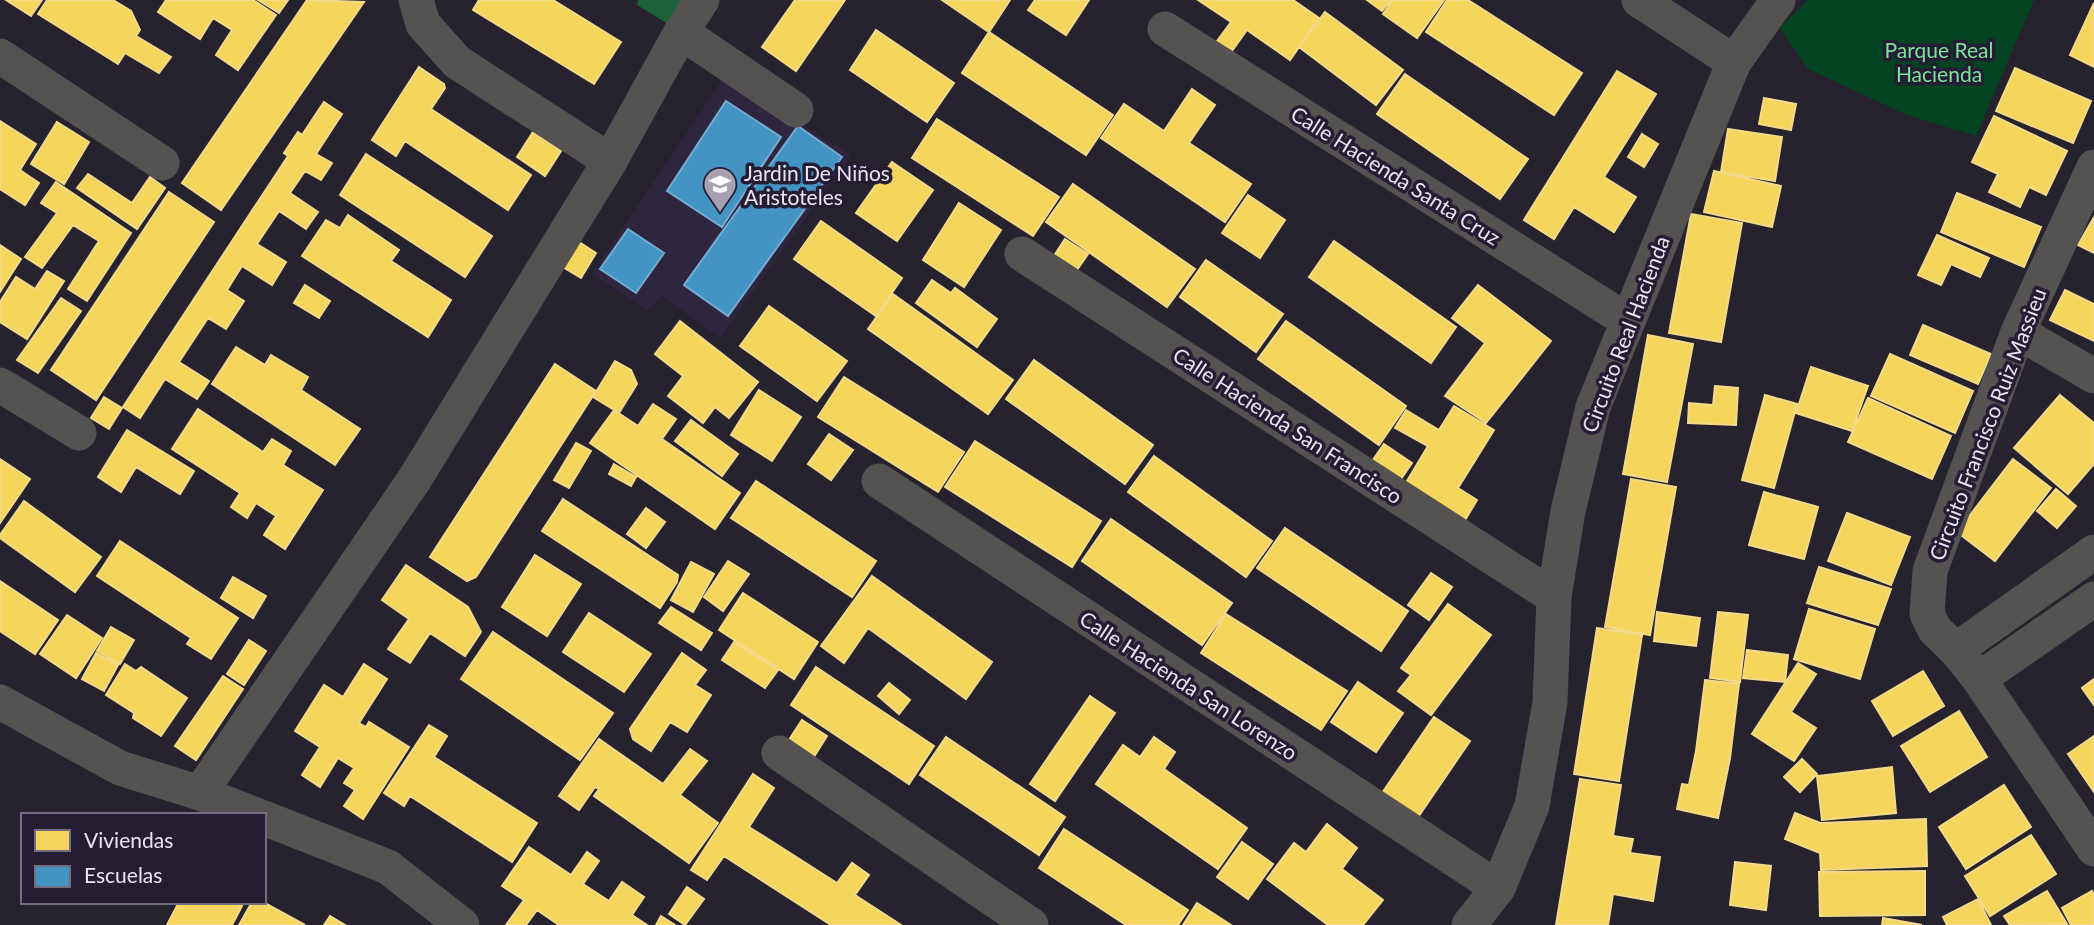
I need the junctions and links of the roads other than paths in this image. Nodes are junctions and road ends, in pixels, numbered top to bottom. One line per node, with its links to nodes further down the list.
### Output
1 (416, 0): 10 (street)
2 (702, 0): 6 (street)
3 (1639, 0): 8 (street)
4 (1778, 0): 8 (street, Circuito Real Hacienda)
5 (1166, 29): 14 (street, Calle Hacienda Santa Cruz)
6 (681, 32): 9 (street); 10 (street)
7 (0, 56): 11 (street)
8 (1734, 62): 14 (street, Circuito Real Hacienda)
9 (796, 110)
10 (610, 162): 27 (street)
11 (162, 163)
12 (2094, 167): 15 (street, Circuito Francisco Ruiz Massieu)
13 (1022, 254): 21 (street, Calle Hacienda San Francisco)
14 (1628, 321): 21 (street, Circuito Real Hacienda)
15 (2018, 332): 16 (street); 23 (street, Circuito Francisco Ruiz Massieu)
16 (2094, 376)
17 (0, 385): 18 (street)
18 (79, 433)
19 (879, 481): 31 (street, Calle Hacienda San Lorenzo)
20 (2094, 552): 23 (street)
21 (1554, 597): 31 (street, Circuito Real Hacienda)
22 (2094, 599): 24 (street)
23 (1956, 650): 24 (street, Circuito Francisco Ruiz Massieu)
24 (1979, 679): 30 (street, Circuito Francisco Ruiz Massieu)
25 (0, 702): 27 (street)
26 (779, 753): 33 (street)
27 (200, 793): 28 (street)
28 (251, 813)
29 (266, 819): 32 (street)
30 (2094, 849)
31 (1498, 888): 34 (street, Circuito Real Hacienda)
32 (462, 925)
33 (1031, 925)
34 (1469, 925)

